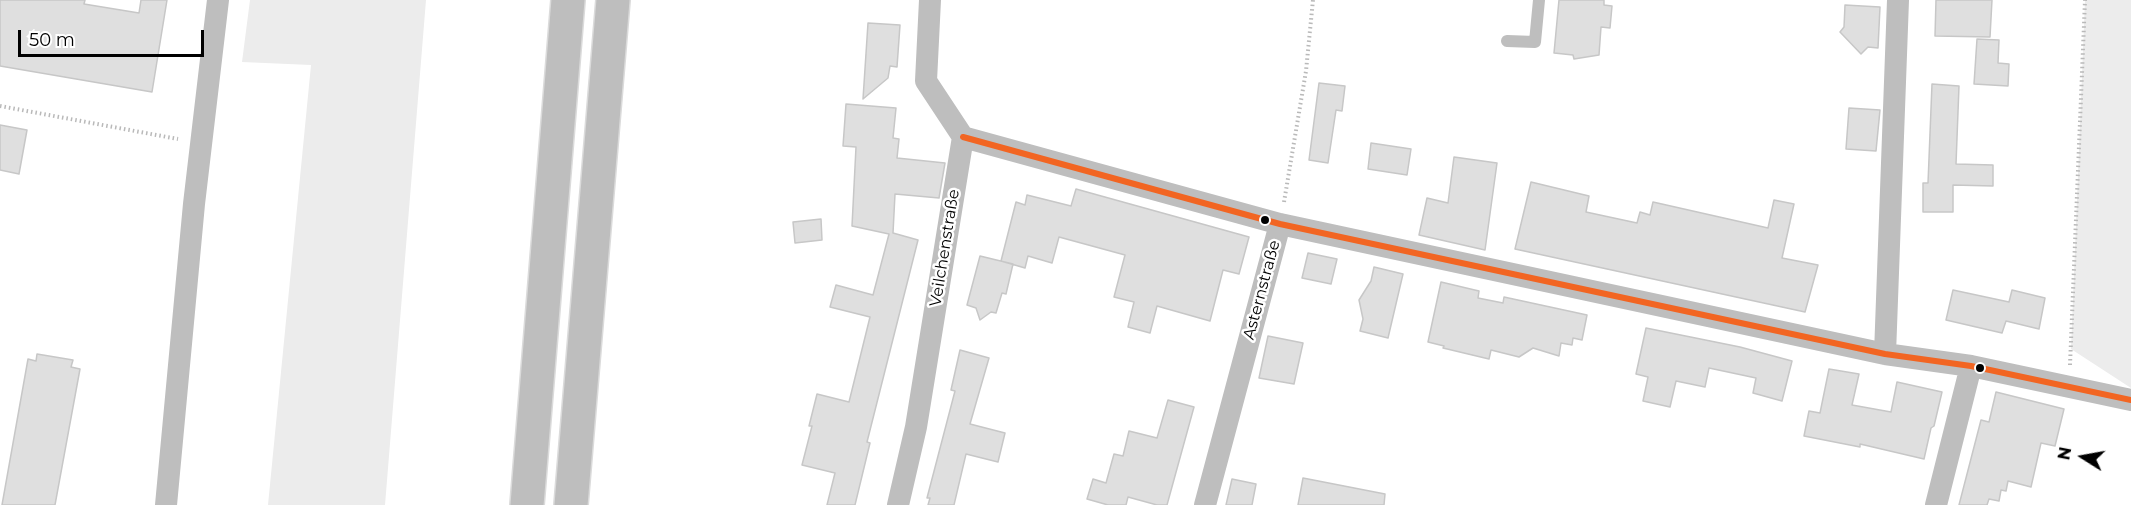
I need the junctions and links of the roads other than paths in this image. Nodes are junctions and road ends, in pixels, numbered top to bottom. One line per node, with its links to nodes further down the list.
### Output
1 (218, 0): 13 (street)
2 (568, 0): 14 (highway)
3 (612, 0): 15 (highway)
4 (930, 0): 8 (street)
5 (1539, 0): 7 (lane)
6 (1898, 0): 10 (street)
7 (1507, 41)
8 (963, 137): 9 (street); 16 (street, Veilchenstraße)
9 (1280, 224): 10 (street); 17 (street, Asternstraße)
10 (1885, 354): 11 (street)
11 (1971, 366): 12 (street); 18 (street)
12 (2131, 400)
13 (166, 505)
14 (526, 505)
15 (571, 505)
16 (898, 505)
17 (1205, 505)
18 (1936, 505)

